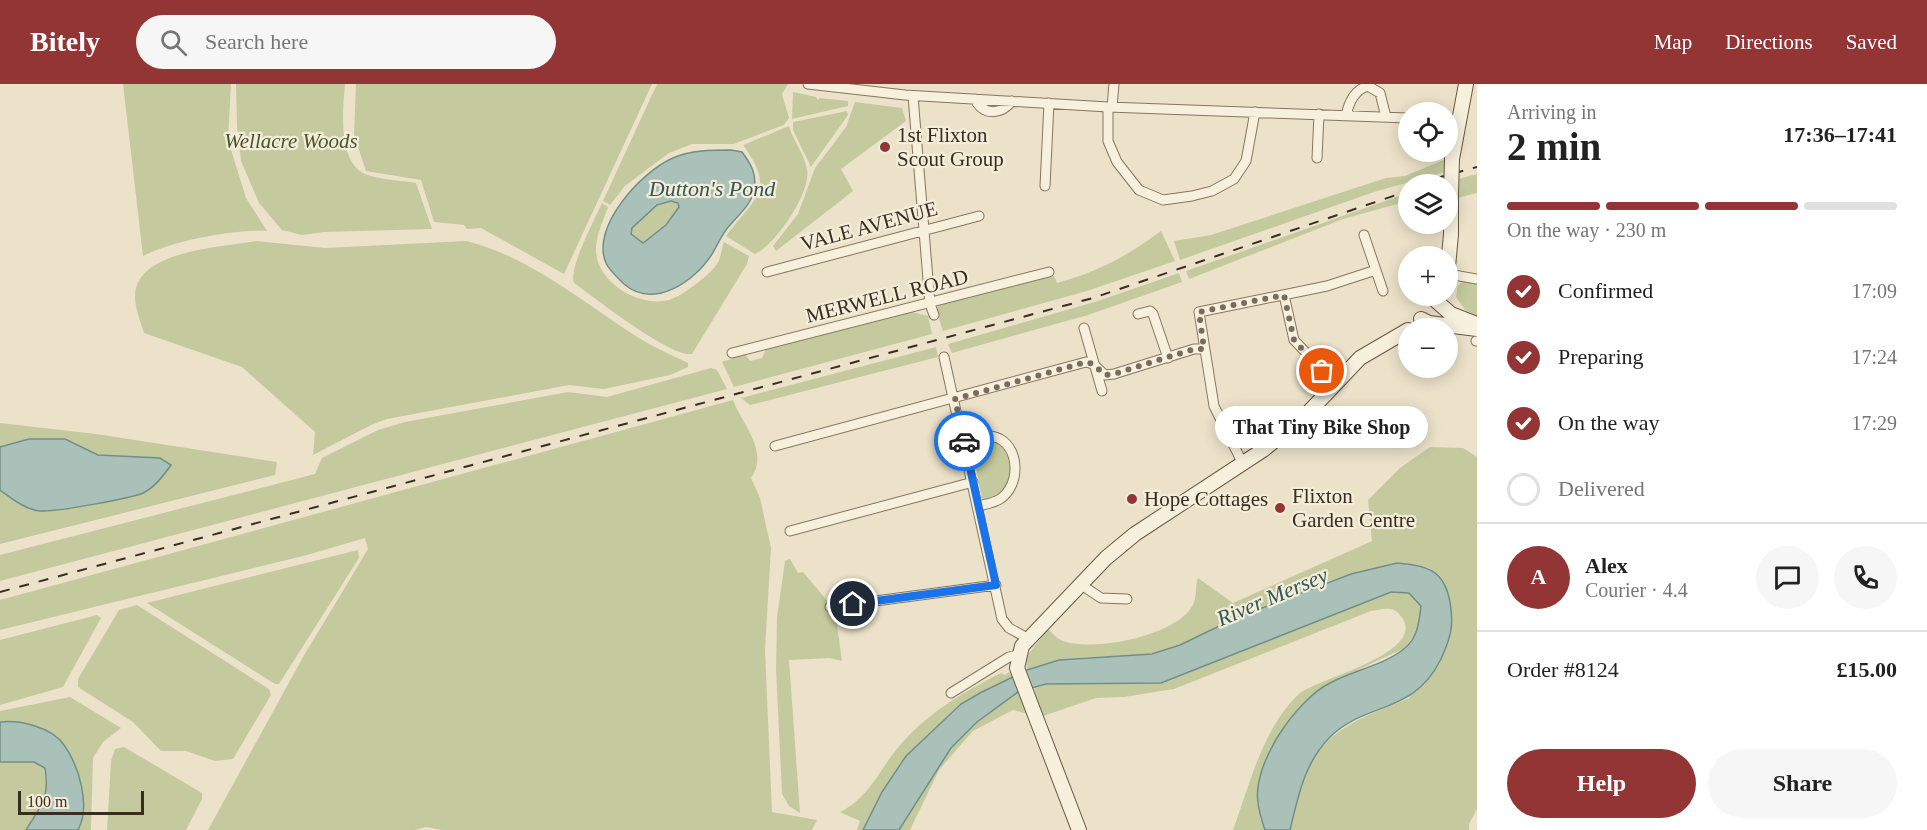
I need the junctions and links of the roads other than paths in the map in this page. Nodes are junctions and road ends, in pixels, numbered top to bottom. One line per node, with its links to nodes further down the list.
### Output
1 (808, 84): 5 (street)
2 (907, 84): 5 (street)
3 (1114, 84): 8 (street)
4 (1466, 84): 7 (main road)
5 (909, 96): 6 (street); 18 (street)
6 (1049, 103): 8 (street); 16 (street)
7 (1458, 106)
8 (1110, 107): 9 (street); 9 (street)
9 (1255, 112): 10 (street)
10 (1319, 114): 11 (street); 14 (street)
11 (1346, 115): 12 (street); 12 (street)
12 (1386, 117): 13 (street)
13 (1398, 118)
14 (1317, 158)
15 (1452, 162): 20 (main road, bridge)
16 (1045, 186)
17 (979, 216): 18 (street, VALE AVENUE)
18 (925, 231): 22 (street, VALE AVENUE); 28 (street)
19 (1364, 235): 21 (street)
20 (1450, 246)
21 (1376, 270): 26 (street); 27 (street)
22 (767, 272)
23 (1050, 272): 28 (street, MERWELL ROAD)
24 (1458, 276): 25 (street)
25 (1477, 279)
26 (1383, 291)
27 (1284, 295): 39 (street); 44 (street)
28 (930, 304): 32 (street); 40 (street, MERWELL ROAD)
29 (1429, 306): 33 (main road)
30 (1444, 306): 34 (main road)
31 (1138, 314): 42 (street)
32 (934, 315)
33 (1420, 318)
34 (1477, 324)
35 (1458, 326): 37 (main road)
36 (1084, 328): 43 (street)
37 (1477, 328)
38 (1398, 335): 44 (main road)
39 (1204, 349): 42 (street); 49 (street)
40 (732, 353)
41 (944, 357): 46 (street)
42 (1168, 358): 43 (street)
43 (1093, 364): 45 (street); 46 (street)
44 (1335, 384): 49 (main road)
45 (1102, 391)
46 (955, 399): 47 (street); 48 (street)
47 (963, 436): 50 (street); 51 (street)
48 (775, 446)
49 (1243, 464): 53 (main road)
50 (973, 482): 51 (street); 52 (street)
51 (978, 506): 54 (street)
52 (790, 531)
53 (1080, 584): 55 (street); 57 (main road)
54 (996, 585): 56 (street); 57 (street)
55 (1127, 599)
56 (830, 607)
57 (1029, 639): 58 (main road)
58 (1018, 662): 59 (street); 60 (main road)
59 (951, 693)
60 (1078, 830)

